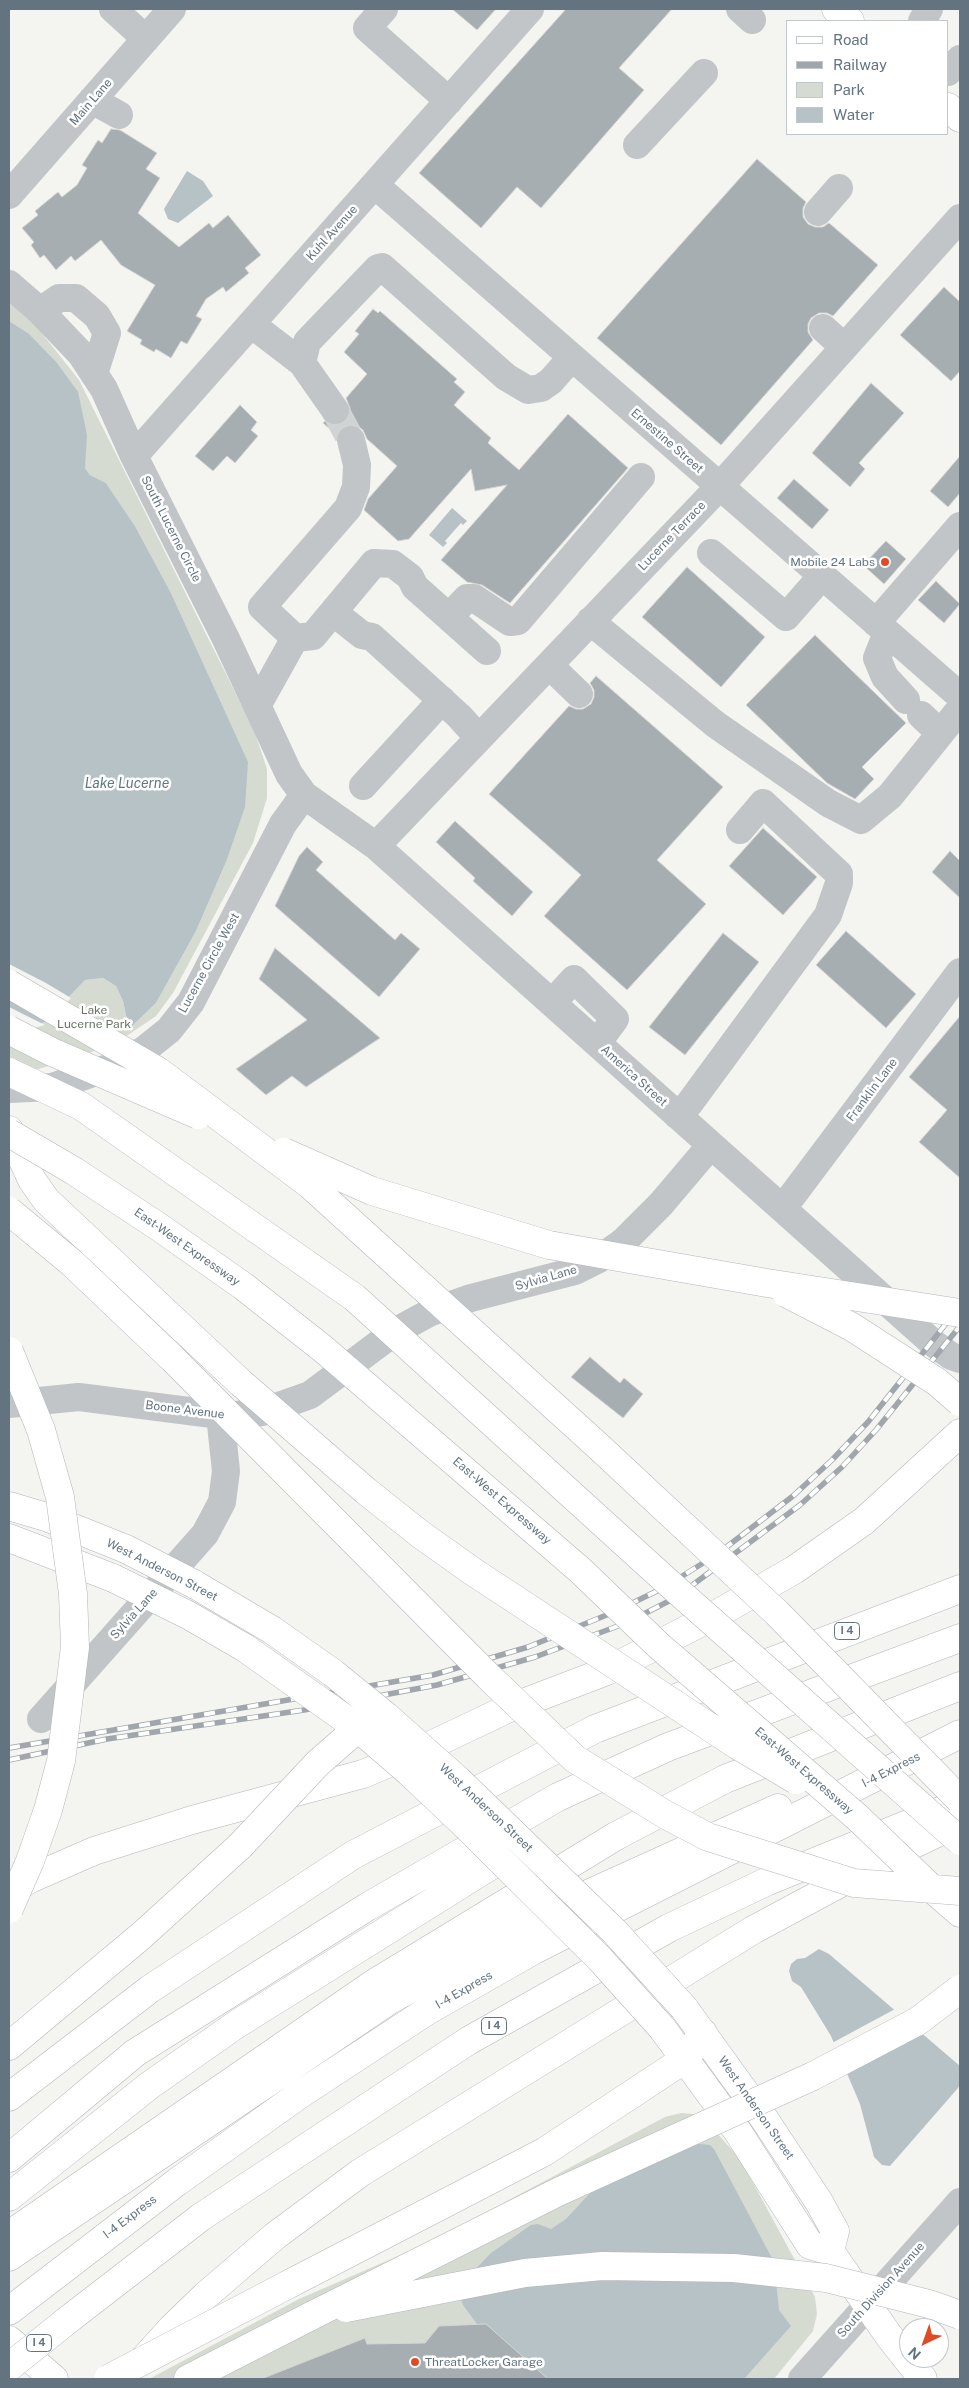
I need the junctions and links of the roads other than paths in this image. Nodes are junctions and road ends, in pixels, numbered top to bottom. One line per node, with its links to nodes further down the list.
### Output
1 (113, 9): 9 (street)
2 (172, 9): 9 (street, Main Lane)
3 (384, 9): 14 (street)
4 (530, 9): 14 (street, Kuhl Avenue)
5 (836, 9): 7 (main road)
6 (929, 9): 8 (street)
7 (849, 20)
8 (923, 20)
9 (146, 39): 13 (street, Main Lane)
10 (960, 59): 11 (street)
11 (949, 71)
12 (704, 73): 18 (street)
13 (92, 100): 16 (street); 21 (street, Main Lane)
14 (449, 101): 19 (street, Kuhl Avenue)
15 (949, 108): 17 (main road)
16 (118, 115)
17 (960, 118)
18 (637, 145)
19 (375, 185): 26 (street, Kuhl Avenue); 29 (street, Ernestine Street)
20 (839, 188): 22 (street)
21 (9, 195)
22 (818, 212)
23 (960, 218): 28 (street, Lucerne Terrace)
24 (9, 284): 25 (street, South Lucerne Circle)
25 (40, 311): 31 (street, South Lucerne Circle); 31 (street)
26 (251, 324): 30 (street); 34 (street, Kuhl Avenue)
27 (822, 328): 28 (street)
28 (844, 348): 36 (street, Lucerne Terrace)
29 (572, 357): 30 (street); 36 (street, Ernestine Street)
30 (302, 363): 32 (street)
31 (94, 374): 34 (street, South Lucerne Circle)
32 (335, 410)
33 (351, 440): 44 (street)
34 (134, 456): 50 (street, South Lucerne Circle)
35 (641, 477): 41 (street)
36 (720, 486): 39 (street, Ernestine Street); 42 (street, Lucerne Terrace)
37 (960, 526): 43 (street)
38 (711, 553): 39 (street)
39 (822, 576): 43 (street, Ernestine Street)
40 (333, 612): 41 (street); 44 (street); 49 (street)
41 (449, 617): 45 (street)
42 (590, 621): 46 (street, Lucerne Terrace); 51 (street)
43 (882, 628): 47 (street, Ernestine Street); 51 (street)
44 (295, 638): 50 (street)
45 (487, 651)
46 (548, 665): 48 (street); 52 (street, Lucerne Terrace)
47 (958, 693): 51 (street)
48 (580, 694)
49 (442, 700): 52 (street); 53 (street)
50 (257, 706): 54 (street, South Lucerne Circle)
51 (923, 716)
52 (479, 738): 56 (street, Lucerne Terrace)
53 (363, 786)
54 (304, 796): 56 (street, America Street); 61 (street, Lucerne Circle West)
55 (740, 830): 62 (street)
56 (376, 846): 62 (street, America Street)
57 (960, 972): 65 (street, Franklin Lane)
58 (9, 984): 85 (main road, bridge)
59 (9, 1030): 67 (main road, bridge)
60 (9, 1072): 88 (main road, bridge)
61 (9, 1089)
62 (677, 1115): 64 (street, America Street)
63 (9, 1132): 86 (main road, East-West Expressway, bridge); 86 (main road, bridge)
64 (711, 1145): 65 (street, America Street); 69 (street, Sylvia Lane)
65 (783, 1208): 71 (street, America Street)
66 (9, 1211): 94 (main road, bridge)
67 (767, 1283): 68 (main road, bridge); 72 (main road, bridge)
68 (960, 1312)
69 (375, 1348): 74 (street, Boone Avenue)
70 (9, 1351): 96 (main road, bridge)
71 (960, 1359)
72 (960, 1402)
73 (9, 1404): 74 (street, Boone Avenue)
74 (220, 1416): 82 (street, Sylvia Lane)
75 (960, 1433): 90 (main road)
76 (10, 1506): 81 (main road, West Anderson Street, bridge)
77 (9, 1538): 83 (main road, bridge)
78 (960, 1588): 102 (main road, I 4)
79 (960, 1638): 103 (main road)
80 (960, 1686): 106 (main road)
81 (386, 1716): 83 (main road); 89 (main road, West Anderson Street, bridge)
82 (42, 1719)
83 (358, 1728): 91 (main road, bridge); 100 (main road, bridge)
84 (960, 1734): 108 (main road); 110 (main road, I-4 Express)
85 (960, 1801): 114 (main road, I 4, bridge)
86 (857, 1817): 97 (main road, East-West Expressway, bridge)
87 (960, 1822): 119 (main road)
88 (960, 1841)
89 (525, 1845): 91 (main road); 99 (main road, West Anderson Street, bridge)
90 (94, 1851): 92 (main road); 93 (main road); 95 (main road)
91 (499, 1861): 101 (main road, bridge); 104 (main road)
92 (9, 1871)
93 (9, 1891)
94 (960, 1891)
95 (9, 1904)
96 (9, 1909)
97 (960, 1913)
98 (960, 1989): 111 (main road, bridge)
99 (703, 2033): 101 (main road); 107 (main road, West Anderson Street)
100 (9, 2046)
101 (685, 2059): 107 (main road); 118 (main road, bridge)
102 (9, 2097)
103 (9, 2158)
104 (9, 2197)
105 (960, 2202): 109 (street, South Division Avenue)
106 (9, 2235)
107 (830, 2251): 109 (main road)
108 (9, 2257)
109 (868, 2304): 121 (street, South Division Avenue); 122 (main road)
110 (9, 2311)
111 (313, 2315): 112 (main road, bridge); 120 (main road)
112 (960, 2315)
113 (9, 2340): 117 (main road)
114 (9, 2367)
115 (9, 2376): 116 (main road)
116 (14, 2379)
117 (54, 2379)
118 (108, 2379)
119 (126, 2379)
120 (188, 2379)
121 (802, 2379)
122 (923, 2379)

